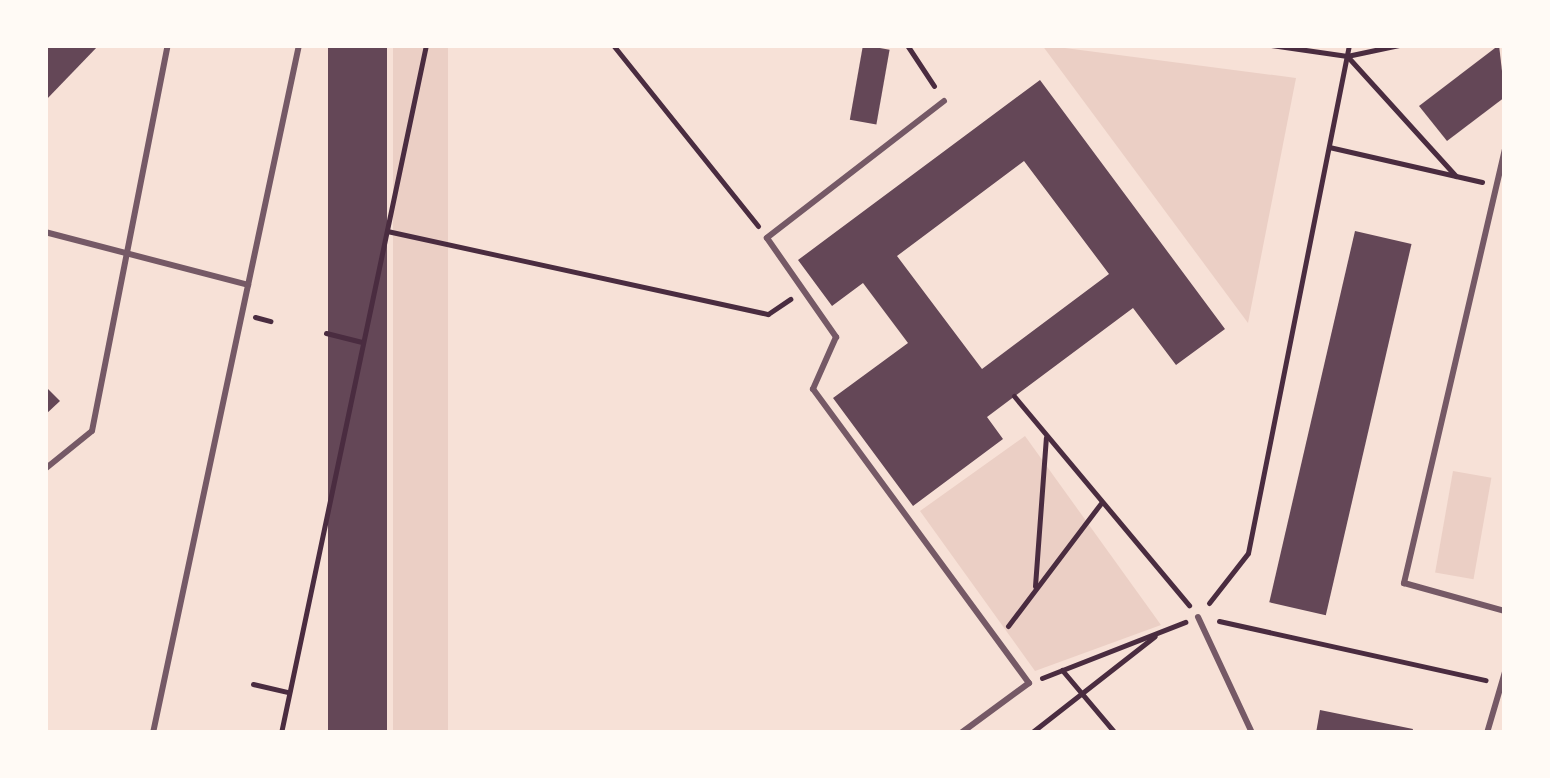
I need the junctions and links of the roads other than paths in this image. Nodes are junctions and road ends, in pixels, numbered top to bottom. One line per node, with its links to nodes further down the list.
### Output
1 (168, 45): 8 (lane)
2 (299, 45): 9 (lane)
3 (944, 102): 15 (lane)
4 (1505, 150): 5 (lane)
5 (1496, 185): 6 (lane); 11 (lane)
6 (1505, 190)
7 (45, 232): 8 (lane)
8 (123, 252): 9 (lane); 10 (lane)
9 (248, 286): 14 (lane)
10 (45, 469)
11 (1505, 611)
12 (1198, 616): 16 (lane)
13 (1505, 672): 17 (lane)
14 (153, 733)
15 (961, 733)
16 (1252, 733)
17 (1486, 733)

